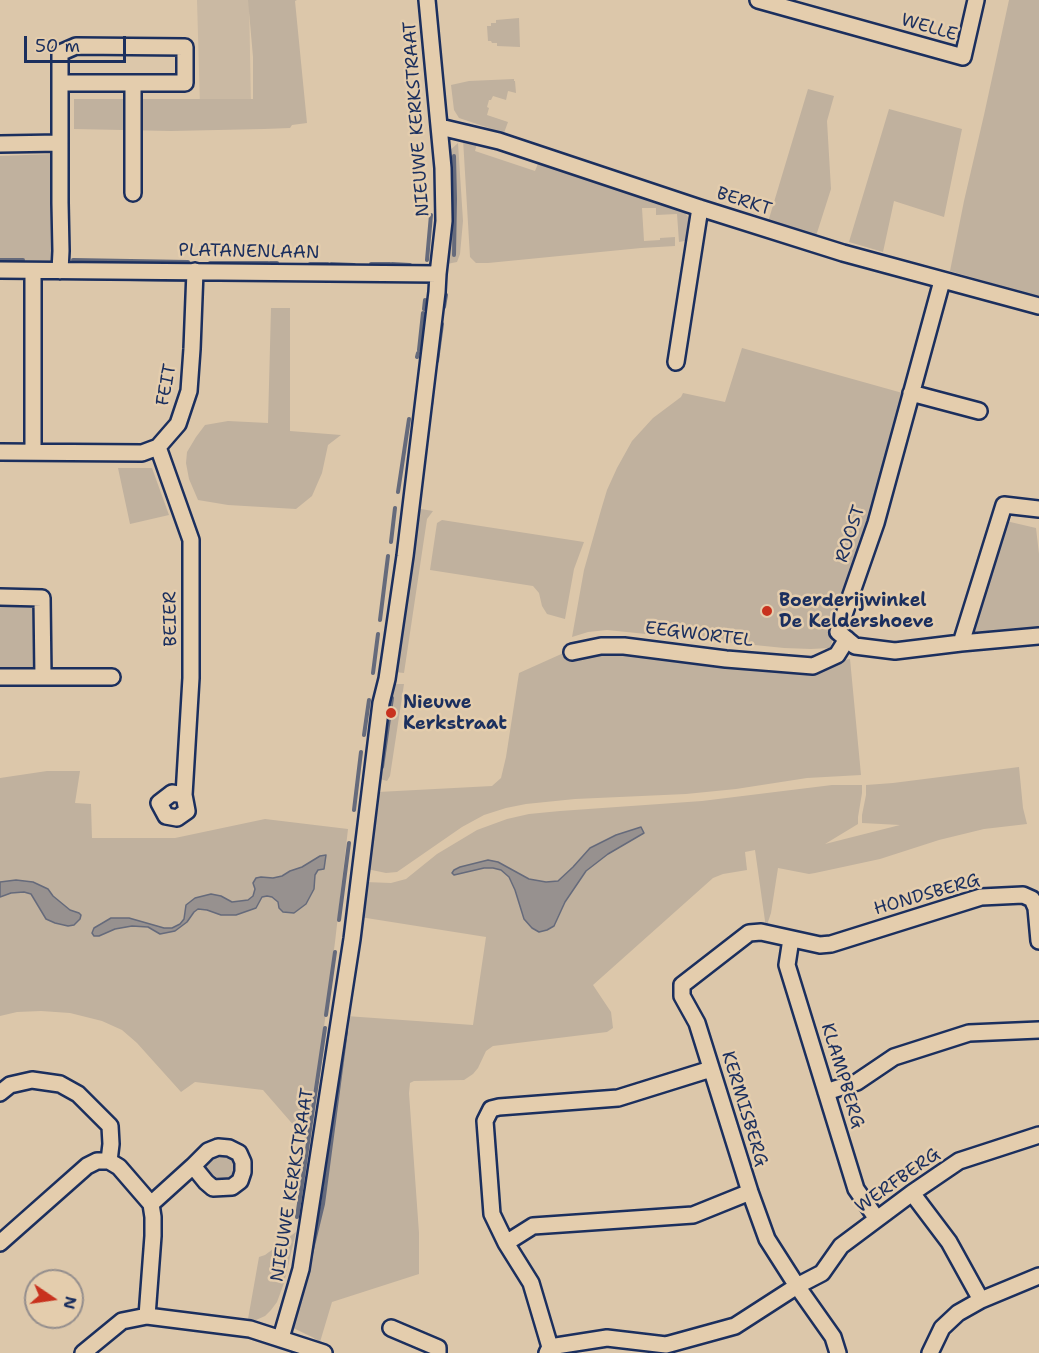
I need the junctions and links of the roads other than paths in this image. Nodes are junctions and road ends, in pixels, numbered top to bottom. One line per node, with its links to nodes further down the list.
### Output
1 (427, 0): 6 (street, NIEUWE KERKSTRAAT)
2 (758, 0): 3 (street, WELLE)
3 (976, 0)
4 (60, 83): 5 (street); 5 (street); 7 (street)
5 (133, 83): 9 (street)
6 (440, 127): 10 (street, BERKT); 15 (street, NIEUWE KERKSTRAAT)
7 (60, 143): 8 (street); 13 (street)
8 (0, 144)
9 (133, 193)
10 (700, 208): 16 (street, BERKT); 18 (street)
11 (0, 270): 12 (street, PLATANENLAAN)
12 (33, 271): 13 (street, PLATANENLAAN); 23 (street)
13 (60, 271): 14 (street, PLATANENLAAN)
14 (195, 271): 15 (street, PLATANENLAAN); 21 (street, FEIT)
15 (438, 274): 54 (street, NIEUWE KERKSTRAAT)
16 (942, 281): 17 (street, BERKT); 19 (street, ROOST)
17 (1039, 306)
18 (675, 362)
19 (911, 393): 20 (street); 27 (street, ROOST)
20 (979, 411)
21 (158, 447): 23 (street); 33 (street, BEIER)
22 (0, 452): 23 (street)
23 (33, 452)
24 (1039, 508): 28 (street)
25 (0, 597): 31 (street)
26 (1039, 636): 28 (street)
27 (847, 639): 28 (street); 29 (street, EEGWORTEL)
28 (961, 643)
29 (572, 652)
30 (0, 677): 31 (street)
31 (43, 677): 32 (street)
32 (112, 677)
33 (184, 795)
34 (791, 939): 35 (street, HONDSBERG); 37 (street, KERMISBERG); 38 (street, KLAMPBERG)
35 (1039, 941)
36 (1039, 1030): 38 (street)
37 (711, 1069): 43 (street, KERMISBERG); 48 (street)
38 (826, 1092): 46 (street, KLAMPBERG)
39 (0, 1093): 41 (street)
40 (1039, 1135): 44 (street, WERFBERG)
41 (109, 1161): 45 (street); 47 (street)
42 (193, 1166): 45 (street)
43 (750, 1192): 48 (street); 50 (street, KERMISBERG)
44 (912, 1193): 46 (street, WERFBERG); 51 (street)
45 (150, 1204): 52 (street)
46 (877, 1219): 50 (street, WERFBERG)
47 (0, 1243)
48 (506, 1243): 56 (street)
49 (1038, 1282): 51 (street)
50 (796, 1286): 55 (street, WERFBERG); 60 (street, KERMISBERG)
51 (981, 1300): 61 (street)
52 (147, 1316): 54 (street); 57 (street)
53 (391, 1328): 59 (street)
54 (281, 1338): 58 (street)
55 (686, 1347): 56 (street, WERFBERG)
56 (549, 1350)
57 (83, 1353)
58 (324, 1353)
59 (438, 1353)
60 (838, 1353)
61 (930, 1353)

